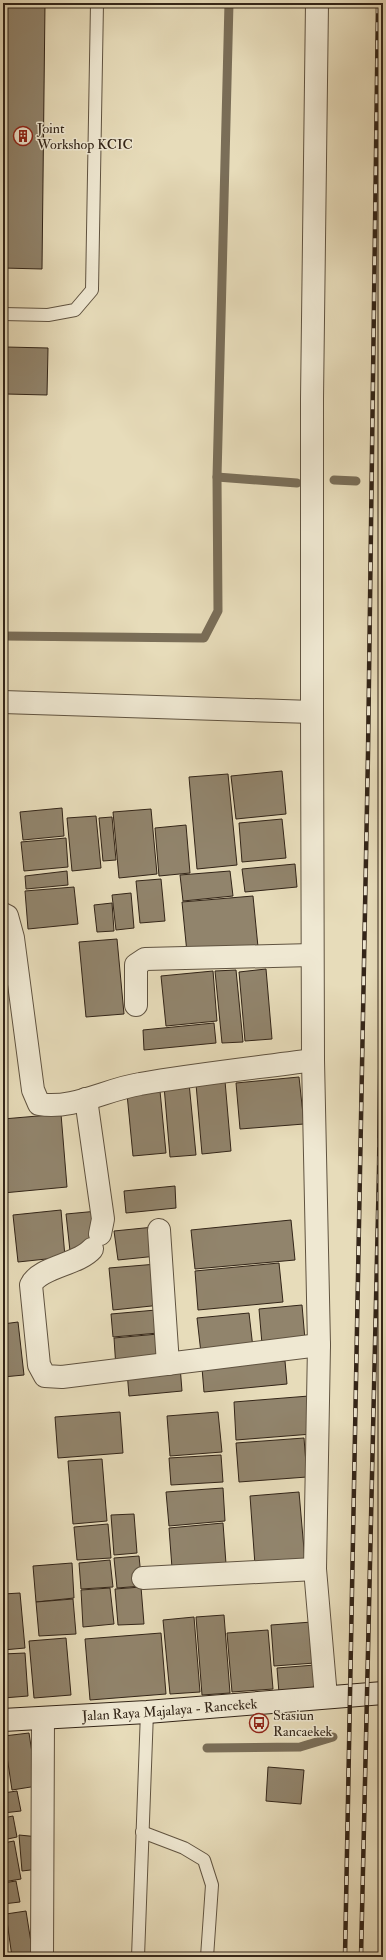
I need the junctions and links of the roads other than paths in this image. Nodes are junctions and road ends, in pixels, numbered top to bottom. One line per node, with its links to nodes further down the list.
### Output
1 (97, 3): 3 (lane)
2 (317, 3): 5 (street)
3 (3, 314)
4 (3, 702): 5 (street)
5 (312, 712): 7 (street)
6 (3, 914): 10 (street)
7 (312, 955): 8 (street); 9 (street)
8 (136, 1005)
9 (313, 1060): 10 (street); 12 (street)
10 (86, 1099): 13 (street)
11 (159, 1230): 13 (street)
12 (319, 1345): 13 (street); 14 (street)
13 (168, 1364)
14 (315, 1569): 15 (street); 17 (street)
15 (143, 1578)
16 (383, 1694): 17 (street, Jalan Raya Majalaya - Rancekek)
17 (326, 1697): 18 (street, Jalan Raya Majalaya - Rancekek)
18 (147, 1712): 19 (street, Jalan Raya Majalaya - Rancekek); 21 (lane)
19 (43, 1718): 20 (street, Jalan Raya Majalaya - Rancekek); 22 (street)
20 (3, 1720)
21 (142, 1832): 23 (lane); 24 (lane)
22 (42, 1957)
23 (138, 1957)
24 (207, 1957)

